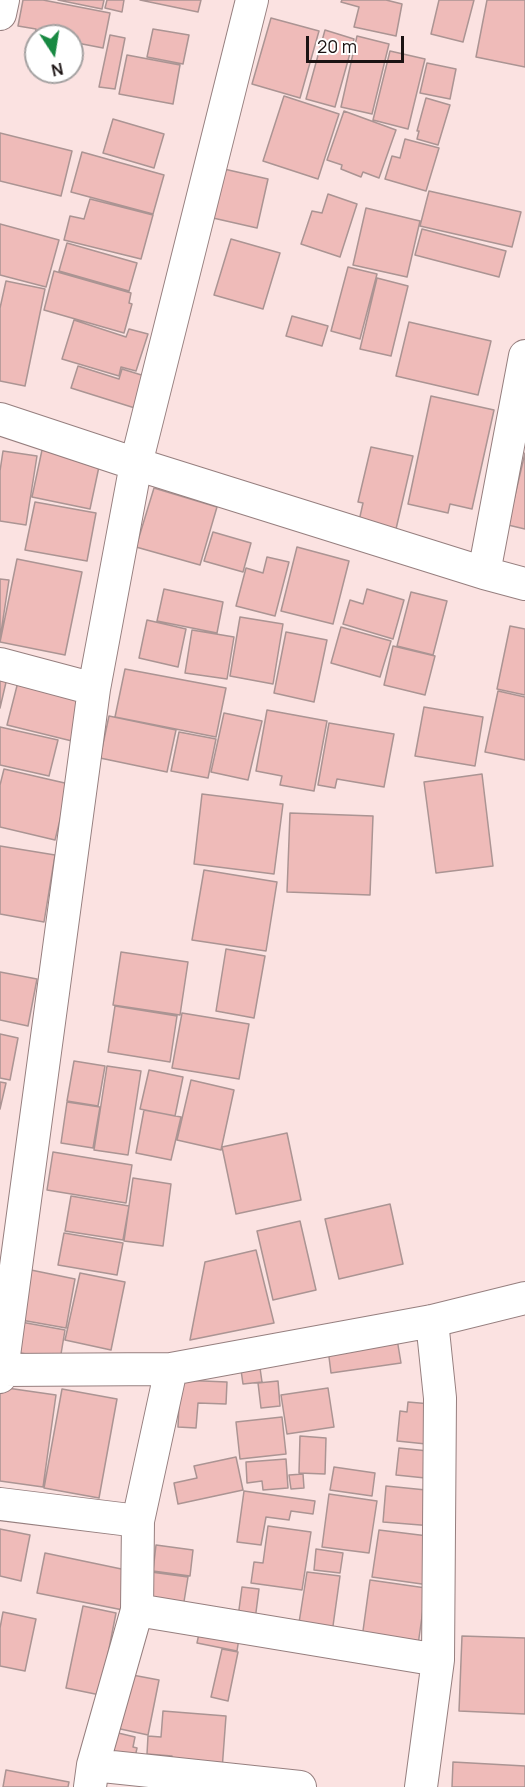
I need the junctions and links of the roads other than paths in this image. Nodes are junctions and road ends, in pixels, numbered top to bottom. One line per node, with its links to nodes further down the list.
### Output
1 (3, 0): 3 (street)
2 (252, 0): 6 (street)
3 (0, 14)
4 (525, 356): 7 (street)
5 (0, 419): 6 (street)
6 (136, 464): 7 (street); 10 (street)
7 (484, 573): 8 (street)
8 (525, 584)
9 (0, 664): 10 (street)
10 (94, 689): 14 (street)
11 (525, 1298): 12 (street)
12 (432, 1321): 13 (street); 18 (street)
13 (171, 1369): 14 (street); 16 (street)
14 (1, 1373)
15 (0, 1504): 16 (street)
16 (138, 1521): 17 (street)
17 (137, 1610): 18 (street); 19 (street)
18 (438, 1660): 21 (street)
19 (92, 1776): 20 (street)
20 (300, 1787)
21 (422, 1787)

